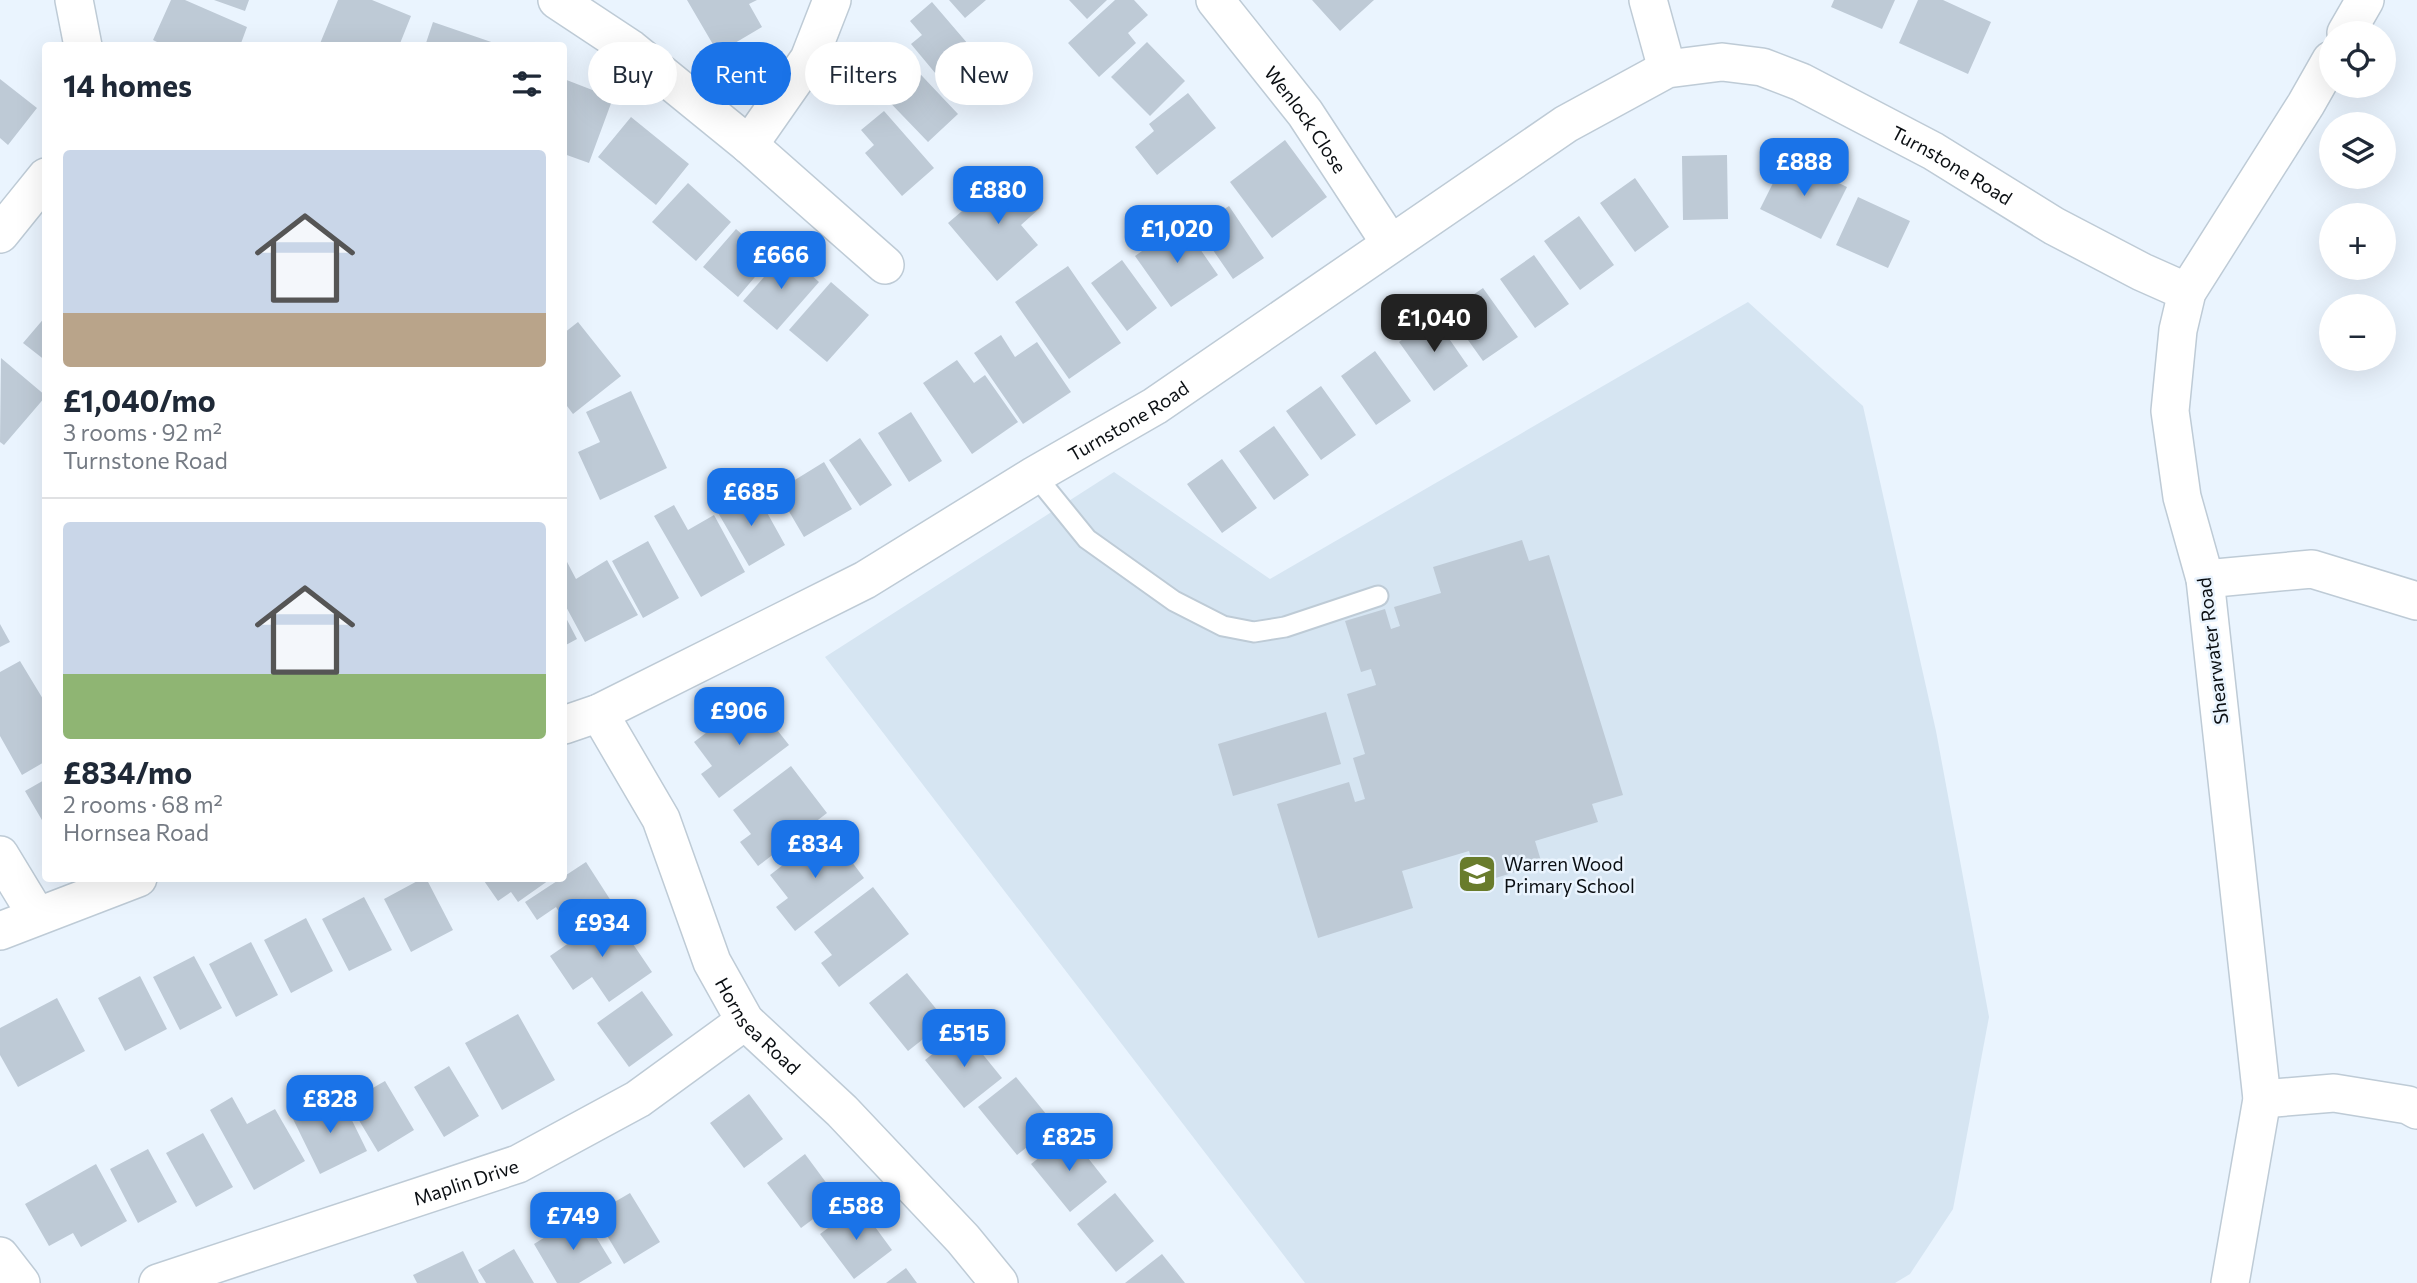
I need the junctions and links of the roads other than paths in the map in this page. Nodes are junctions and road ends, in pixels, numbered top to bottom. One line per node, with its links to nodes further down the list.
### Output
1 (74, 0): 8 (street)
2 (557, 0): 11 (street)
3 (832, 0): 11 (street)
4 (1215, 0): 14 (street, Wenlock Close)
5 (1648, 0): 9 (street)
6 (2365, 0): 7 (street)
7 (2353, 21)
8 (82, 42)
9 (1667, 69): 14 (street, Turnstone Road); 16 (street, Turnstone Road)
10 (2319, 81): 16 (street, Shearwater Road)
11 (749, 145): 15 (street)
12 (42, 182): 13 (street)
13 (0, 234)
14 (1390, 243): 17 (street, Turnstone Road)
15 (885, 265)
16 (2187, 292): 18 (street, Shearwater Road)
17 (1035, 475): 19 (lane); 21 (street, Turnstone Road)
18 (2204, 579): 20 (street); 28 (street, Shearwater Road)
19 (1378, 596)
20 (2417, 601)
21 (599, 713): 22 (street, Turnstone Road); 27 (street, Hornsea Road)
22 (567, 724)
23 (0, 855): 25 (street)
24 (127, 882): 25 (street)
25 (37, 916): 26 (street)
26 (0, 931)
27 (745, 1021): 32 (street, Maplin Drive); 33 (street, Hornsea Road)
28 (2262, 1099): 29 (street); 34 (street, Shearwater Road)
29 (2417, 1110)
30 (0, 1256): 31 (street)
31 (21, 1283)
32 (158, 1283)
33 (999, 1283)
34 (2230, 1283)

